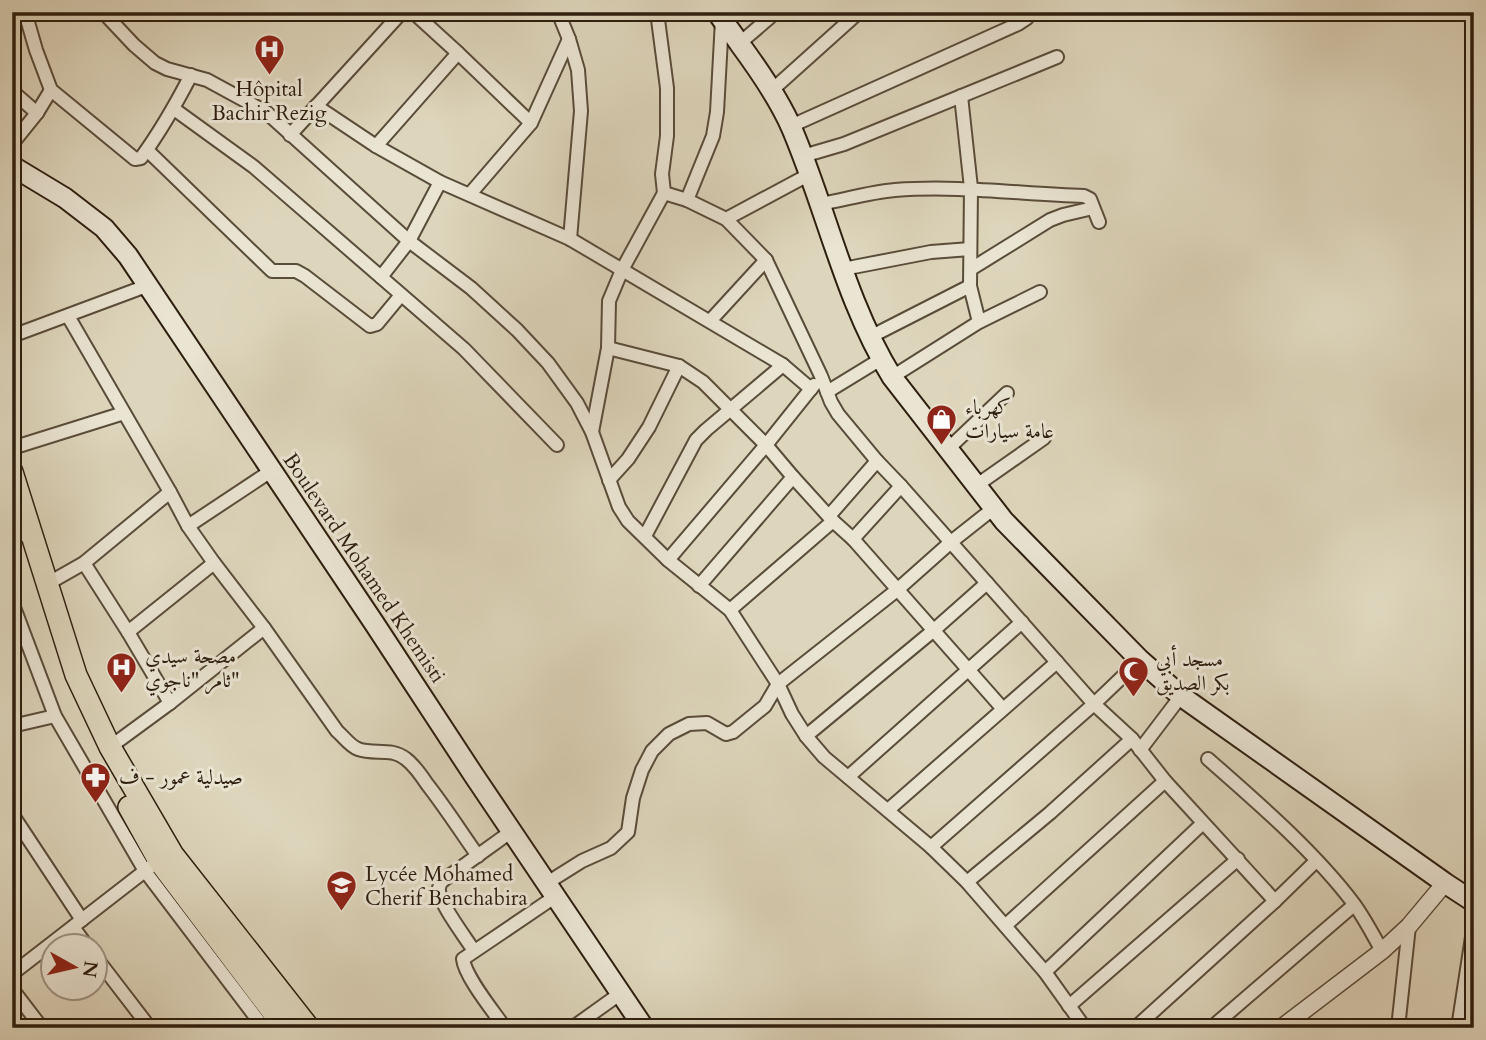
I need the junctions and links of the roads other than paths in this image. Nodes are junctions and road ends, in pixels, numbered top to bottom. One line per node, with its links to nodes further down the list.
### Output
1 (25, 12): 16 (street)
2 (103, 12): 15 (street)
3 (402, 12): 20 (street)
4 (413, 12): 13 (street)
5 (558, 12): 11 (street)
6 (657, 12): 33 (street)
7 (776, 12): 12 (street)
8 (859, 12): 18 (street)
9 (1029, 12): 24 (street)
10 (723, 15): 12 (main road); 35 (street)
11 (569, 39): 23 (street); 40 (street)
12 (740, 43): 18 (main road)
13 (458, 52): 23 (street); 27 (street)
14 (1057, 57): 19 (street)
15 (191, 75): 21 (street); 25 (street)
16 (51, 90): 22 (street); 28 (street)
17 (12, 91): 22 (street)
18 (771, 91): 24 (main road)
19 (961, 96): 29 (street); 32 (street)
20 (316, 106): 25 (street); 27 (street)
21 (174, 109): 28 (street); 47 (street)
22 (37, 113): 26 (street)
23 (531, 123): 34 (street)
24 (791, 126): 29 (main road)
25 (290, 135): 41 (street)
26 (12, 144)
27 (376, 146): 31 (street)
28 (147, 150): 51 (street)
29 (806, 165): 36 (main road); 38 (street)
30 (12, 166): 48 (main road, Boulevard Mohamed Khemisti)
31 (440, 182): 34 (street); 41 (street)
32 (971, 188): 36 (street); 37 (street); 42 (street)
33 (664, 193): 35 (street); 46 (street)
34 (470, 194): 40 (street)
35 (687, 200): 38 (street)
36 (820, 204): 44 (main road)
37 (1094, 208): 39 (street); 45 (street)
38 (726, 219): 43 (street)
39 (1099, 222)
40 (570, 239): 46 (street)
41 (410, 241): 47 (street); 68 (street)
42 (970, 249): 44 (street); 45 (street)
43 (766, 260): 53 (street); 61 (street)
44 (843, 269): 56 (main road)
45 (971, 269): 49 (street)
46 (622, 270): 53 (street); 57 (street)
47 (381, 277): 51 (street)
48 (149, 285): 52 (street); 75 (main road, Boulevard Mohamed Khemisti)
49 (970, 286): 54 (street); 56 (street)
50 (1040, 292): 54 (street)
51 (401, 295): 70 (street)
52 (68, 316): 55 (street); 67 (street)
53 (710, 321): 59 (street)
54 (979, 322): 62 (street)
55 (12, 336)
56 (870, 337): 58 (main road)
57 (608, 348): 60 (street); 68 (street)
58 (881, 359): 62 (main road); 64 (street)
59 (783, 365): 63 (street); 66 (street)
60 (679, 366): 66 (street); 78 (street)
61 (821, 376): 63 (street); 64 (street)
62 (892, 377): 73 (main road)
63 (811, 389): 71 (street)
64 (827, 391): 74 (street)
65 (1007, 393): 73 (street)
66 (730, 410): 71 (street); 87 (street)
67 (124, 413): 72 (street); 81 (street)
68 (592, 432): 78 (street)
69 (1044, 438): 79 (street)
70 (557, 445)
71 (766, 445): 77 (street); 90 (street)
72 (12, 448)
73 (948, 449): 79 (main road)
74 (877, 461): 80 (street); 84 (street)
75 (271, 471): 85 (street); 122 (main road, Boulevard Mohamed Khemisti)
76 (12, 472): 86 (main road)
77 (793, 477): 84 (street); 95 (street)
78 (609, 480): 87 (street)
79 (977, 485): 82 (main road)
80 (901, 486): 88 (street); 89 (street)
81 (170, 492): 85 (street); 91 (street)
82 (994, 508): 89 (street); 103 (main road)
83 (12, 514): 86 (main road)
84 (831, 518): 88 (street); 98 (street)
85 (188, 526): 92 (street)
86 (21, 535): 94 (main road); 127 (main road)
87 (645, 536): 90 (street)
88 (853, 539): 96 (street)
89 (951, 542): 93 (street); 96 (street)
90 (668, 560): 95 (street)
91 (84, 563): 94 (street); 102 (street)
92 (214, 563): 100 (street); 102 (street)
93 (987, 583): 99 (street); 101 (street)
94 (47, 584): 115 (main road)
95 (699, 586): 98 (street)
96 (897, 590): 101 (street); 106 (street)
97 (12, 602): 111 (street)
98 (730, 611): 106 (street)
99 (1022, 622): 104 (street); 105 (street)
100 (264, 628): 108 (street); 124 (street)
101 (934, 630): 105 (street); 113 (street)
102 (128, 632): 108 (street)
103 (1140, 660): 107 (main road); 109 (street)
104 (1057, 662): 109 (street); 110 (street)
105 (969, 670): 110 (street); 117 (street)
106 (778, 684): 113 (street); 130 (street)
107 (1181, 696): 114 (street); 129 (main road)
108 (170, 704): 115 (street)
109 (1094, 704): 114 (street); 123 (street)
110 (1003, 709): 119 (street)
111 (55, 716): 112 (street); 127 (street)
112 (12, 726)
113 (806, 736): 117 (street)
114 (1136, 744): 118 (street); 128 (street)
115 (110, 747): 151 (main road)
116 (1208, 760): 126 (street)
117 (848, 777): 119 (street)
118 (1165, 781): 121 (street); 136 (street)
119 (888, 810): 123 (street)
120 (12, 814): 134 (street)
121 (1203, 824): 125 (street); 142 (street)
122 (512, 831): 124 (street); 130 (main road, Boulevard Mohamed Khemisti)
123 (930, 847): 128 (street)
124 (478, 856): 139 (street)
125 (1238, 859): 131 (street); 146 (street)
126 (1316, 861): 131 (street); 133 (street)
127 (152, 866): 134 (street); 149 (street); 150 (main road)
128 (967, 882): 136 (street)
129 (1445, 883): 132 (main road); 137 (street)
130 (551, 890): 139 (street); 145 (main road, Boulevard Mohamed Khemisti)
131 (1275, 901): 156 (street)
132 (1474, 902)
133 (1354, 905): 140 (street); 157 (street)
134 (78, 923): 138 (street); 141 (street)
135 (1474, 924): 160 (street)
136 (1006, 925): 142 (street)
137 (1409, 926): 140 (street); 159 (street)
138 (82, 932)
139 (474, 951): 152 (street)
140 (1382, 951): 158 (street)
141 (14, 969)
142 (1045, 971): 146 (street)
143 (108, 973): 148 (street)
144 (12, 989): 147 (street)
145 (621, 993): 153 (street); 154 (main road, Boulevard Mohamed Khemisti)
146 (1069, 1006): 155 (street)
147 (41, 1028)
148 (150, 1028)
149 (264, 1028)
150 (285, 1028)
151 (309, 1028)
152 (505, 1028)
153 (572, 1028)
154 (644, 1028)
155 (1085, 1028)
156 (1135, 1028)
157 (1211, 1028)
158 (1281, 1028)
159 (1398, 1028)
160 (1458, 1028)

